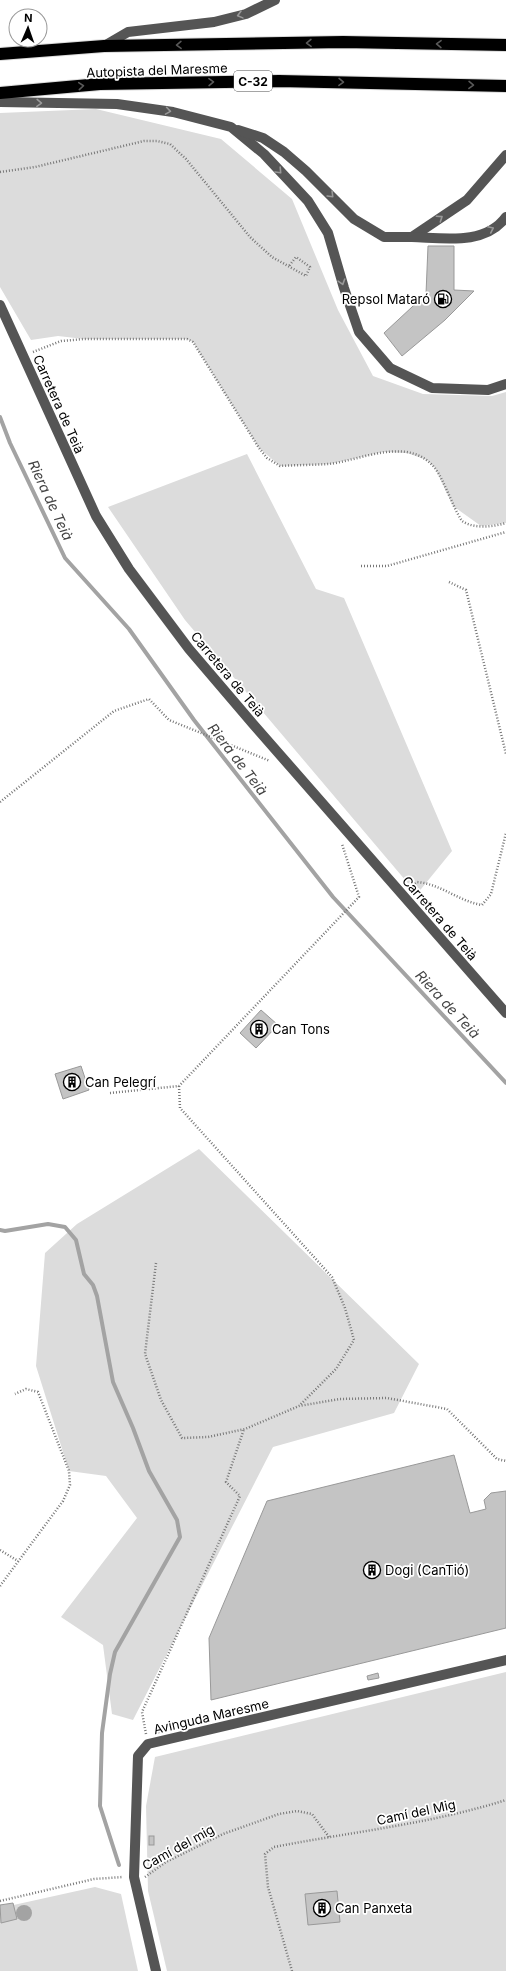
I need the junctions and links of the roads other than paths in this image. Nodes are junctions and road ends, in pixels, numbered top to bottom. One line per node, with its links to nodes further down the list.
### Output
1 (275, 0): 3 (street, one-way to 3)
2 (506, 45): 3 (highway, Autopista del Maresme, one-way to 3)
3 (104, 46): 4 (highway, Autopista del Maresme)
4 (0, 54)
5 (506, 86): 6 (highway, Autopista del Maresme / C-32, one-way to 5)
6 (0, 92)
7 (0, 102): 8 (street, one-way to 8)
8 (231, 127): 11 (street, one-way to 11); 13 (street, one-way to 13)
9 (506, 155): 11 (street, one-way to 9)
10 (506, 217): 11 (street, one-way to 10)
11 (412, 237)
12 (0, 306): 14 (street, Carretera de Teià)
13 (506, 384)
14 (506, 1013)
15 (506, 1660): 16 (street, Avinguda Maresme)
16 (156, 1971)

